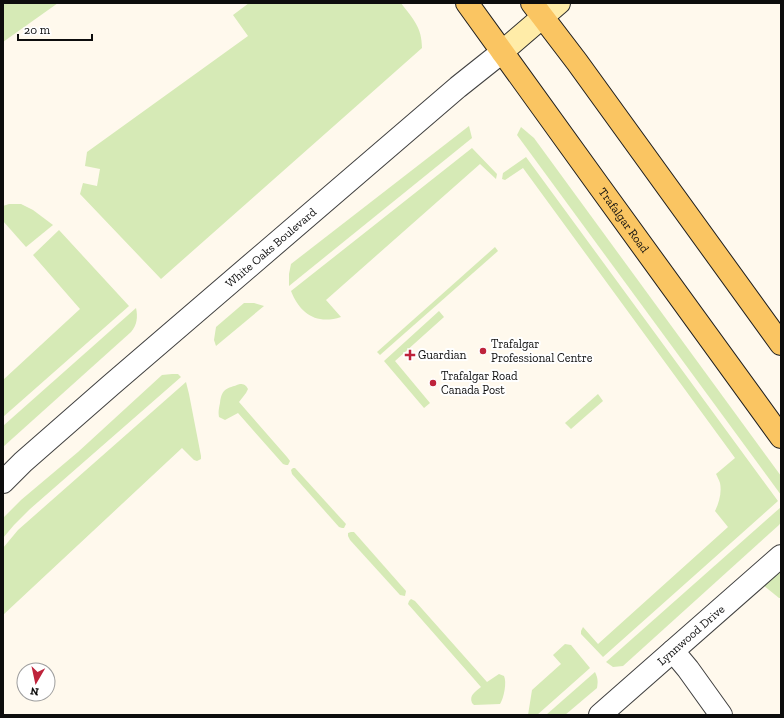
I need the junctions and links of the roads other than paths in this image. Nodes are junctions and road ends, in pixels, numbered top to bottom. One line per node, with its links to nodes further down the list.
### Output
1 (467, 3): 3 (main road, Trafalgar Road)
2 (544, 8): 3 (street, White Oaks Boulevard); 4 (main road)
3 (502, 52): 5 (main road, Trafalgar Road); 6 (street, White Oaks Boulevard)
4 (781, 344)
5 (781, 437)
6 (3, 482)
7 (781, 556): 8 (street, Lynnwood Drive)
8 (673, 651): 9 (street, Lynnwood Drive); 10 (street)
9 (600, 715)
10 (721, 715)

